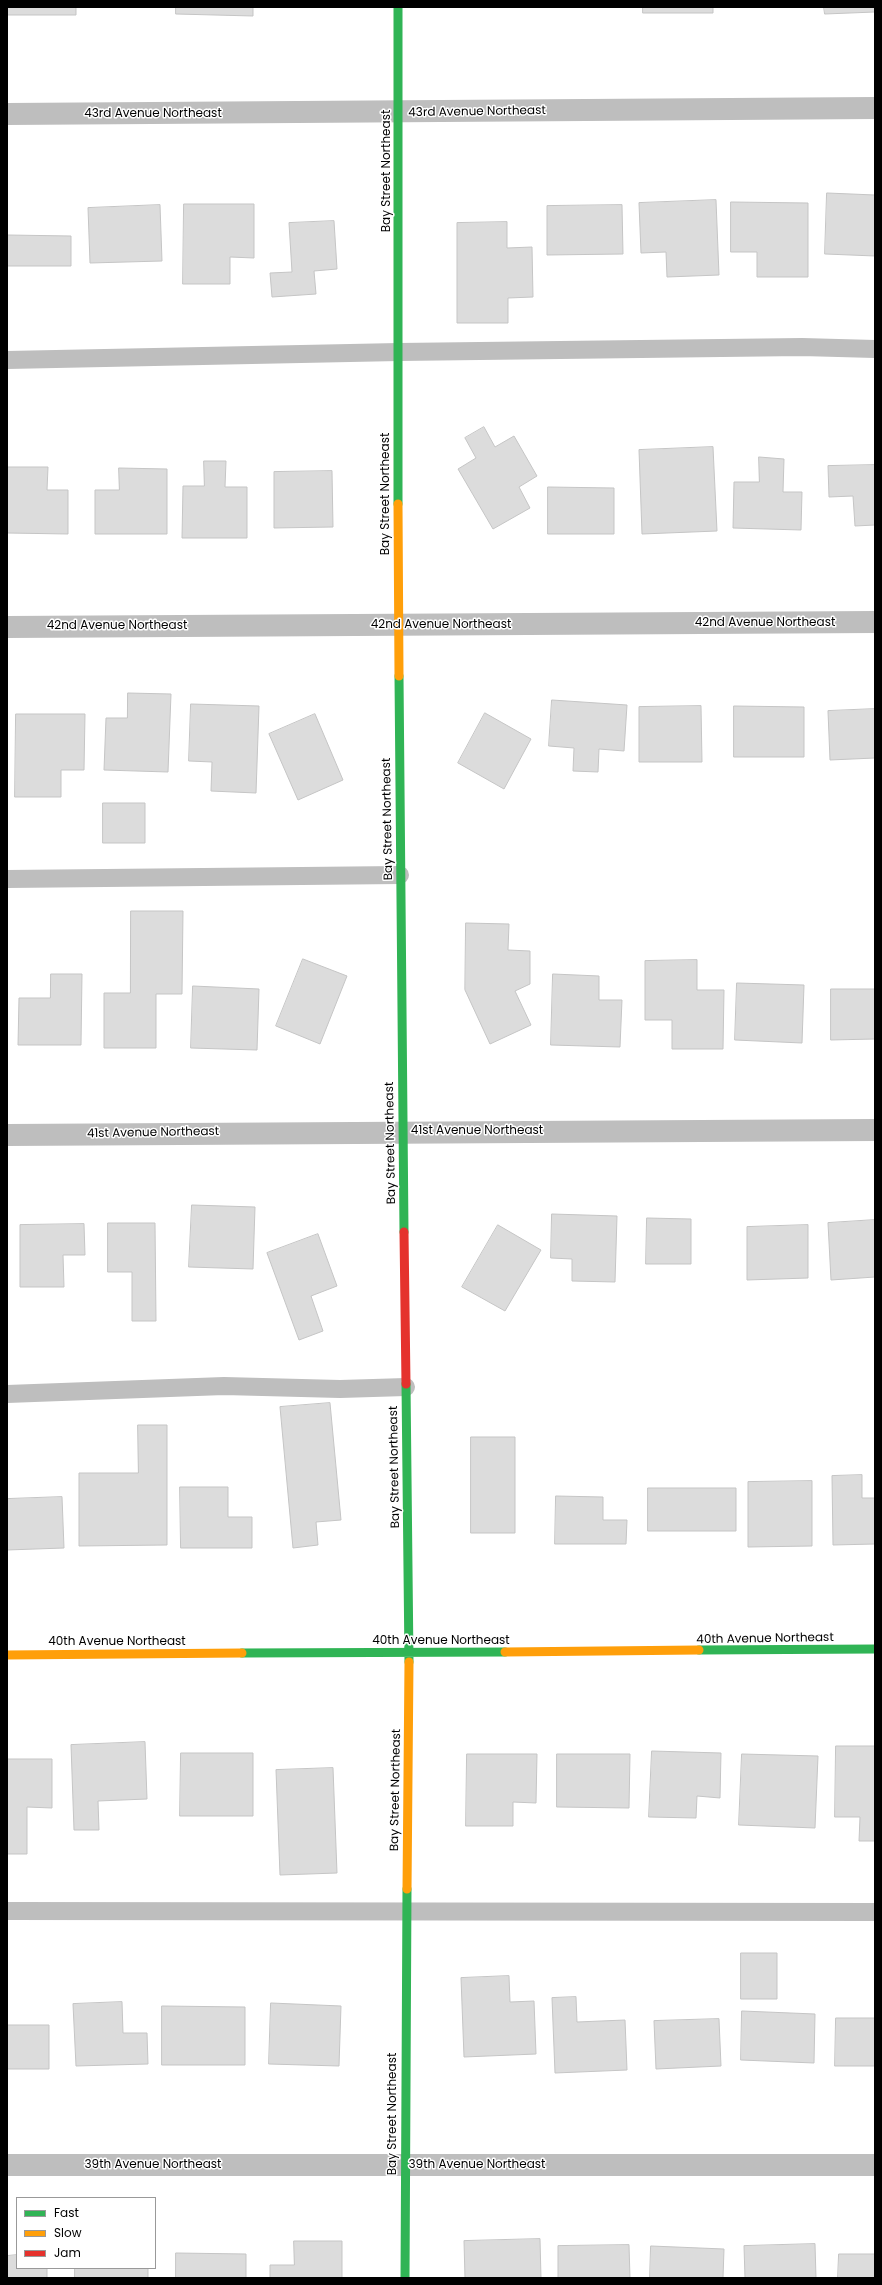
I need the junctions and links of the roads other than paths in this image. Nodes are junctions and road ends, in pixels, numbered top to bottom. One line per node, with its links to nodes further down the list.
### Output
1 (398, 7): 3 (street, Bay Street Northeast)
2 (875, 108): 3 (street, 43rd Avenue Northeast)
3 (400, 113): 4 (street, 43rd Avenue Northeast); 6 (street, Bay Street Northeast)
4 (7, 114)
5 (875, 349): 6 (lane)
6 (399, 352): 7 (lane); 9 (street, Bay Street Northeast)
7 (7, 360)
8 (875, 622): 9 (street, 42nd Avenue Northeast)
9 (398, 626): 10 (street, 42nd Avenue Northeast); 11 (street, Bay Street Northeast)
10 (7, 627)
11 (400, 875): 12 (lane); 14 (street, Bay Street Northeast)
12 (7, 879)
13 (875, 1130): 14 (street, 41st Avenue Northeast)
14 (402, 1131): 15 (street, 41st Avenue Northeast); 16 (street, Bay Street Northeast)
15 (7, 1135)
16 (406, 1387): 17 (lane); 19 (street, Bay Street Northeast)
17 (7, 1394)
18 (875, 1649): 19 (street, 40th Avenue Northeast)
19 (409, 1654): 20 (street, 40th Avenue Northeast); 23 (street, Bay Street Northeast)
20 (7, 1655)
21 (7, 1911): 23 (lane)
22 (875, 1912): 23 (lane)
23 (406, 1913): 25 (street, Bay Street Northeast)
24 (7, 2165): 25 (street, 39th Avenue Northeast)
25 (404, 2165): 26 (street, 39th Avenue Northeast); 27 (street, Bay Street Northeast)
26 (875, 2165)
27 (405, 2278)

